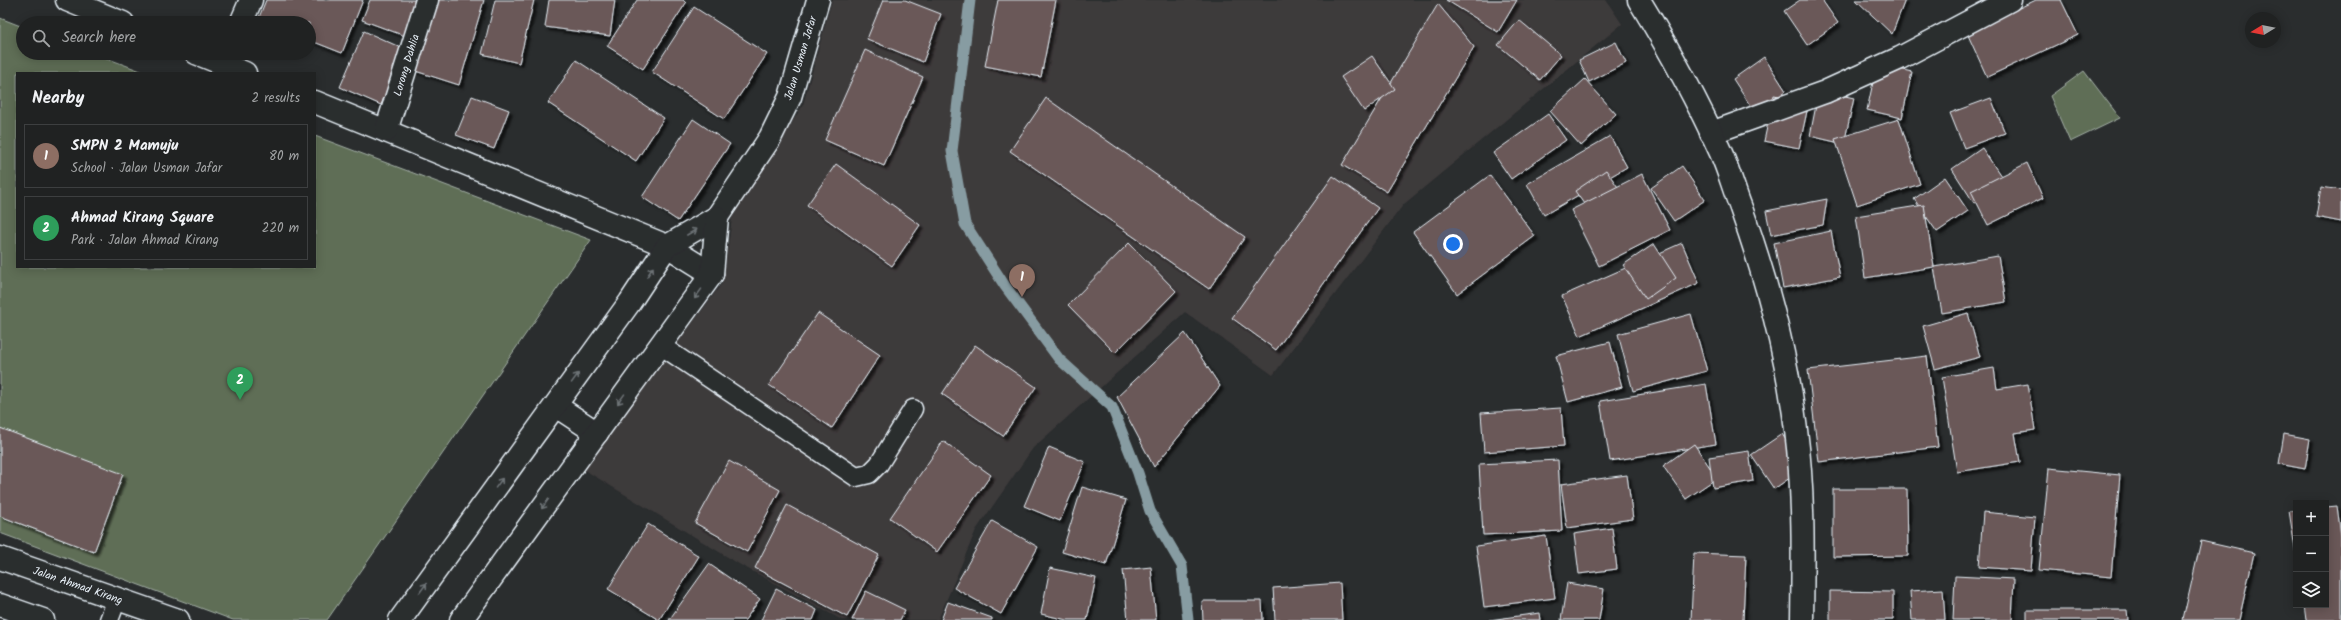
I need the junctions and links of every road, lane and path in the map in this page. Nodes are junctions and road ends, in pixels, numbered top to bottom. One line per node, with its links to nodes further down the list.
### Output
1 (67, 0): 7 (street)
2 (251, 0): 8 (street)
3 (427, 0): 12 (street, Lorong Dahlia)
4 (818, 0): 14 (street, Jalan Usman Jafar)
5 (1639, 0): 13 (street)
6 (2010, 0): 13 (street)
7 (106, 16)
8 (244, 16)
9 (227, 60): 10 (street)
10 (244, 72)
11 (316, 102): 12 (street)
12 (386, 131): 15 (street)
13 (1711, 133): 29 (street)
14 (717, 217): 15 (street, one-way to 14); 16 (street)
15 (667, 246): 16 (street); 18 (street, one-way to 15)
16 (712, 274): 17 (street, one-way to 17)
17 (660, 345): 19 (lane); 20 (street, one-way to 20)
18 (556, 406): 20 (street); 27 (street, one-way to 18)
19 (913, 409)
20 (597, 433): 28 (street, one-way to 28)
21 (0, 558): 22 (street, Jalan Ahmad Kirang)
22 (118, 599): 25 (lane); 26 (street, Jalan Ahmad Kirang)
23 (0, 605): 24 (street)
24 (42, 620)
25 (109, 620)
26 (178, 620)
27 (400, 620)
28 (461, 620)
29 (1802, 620)

